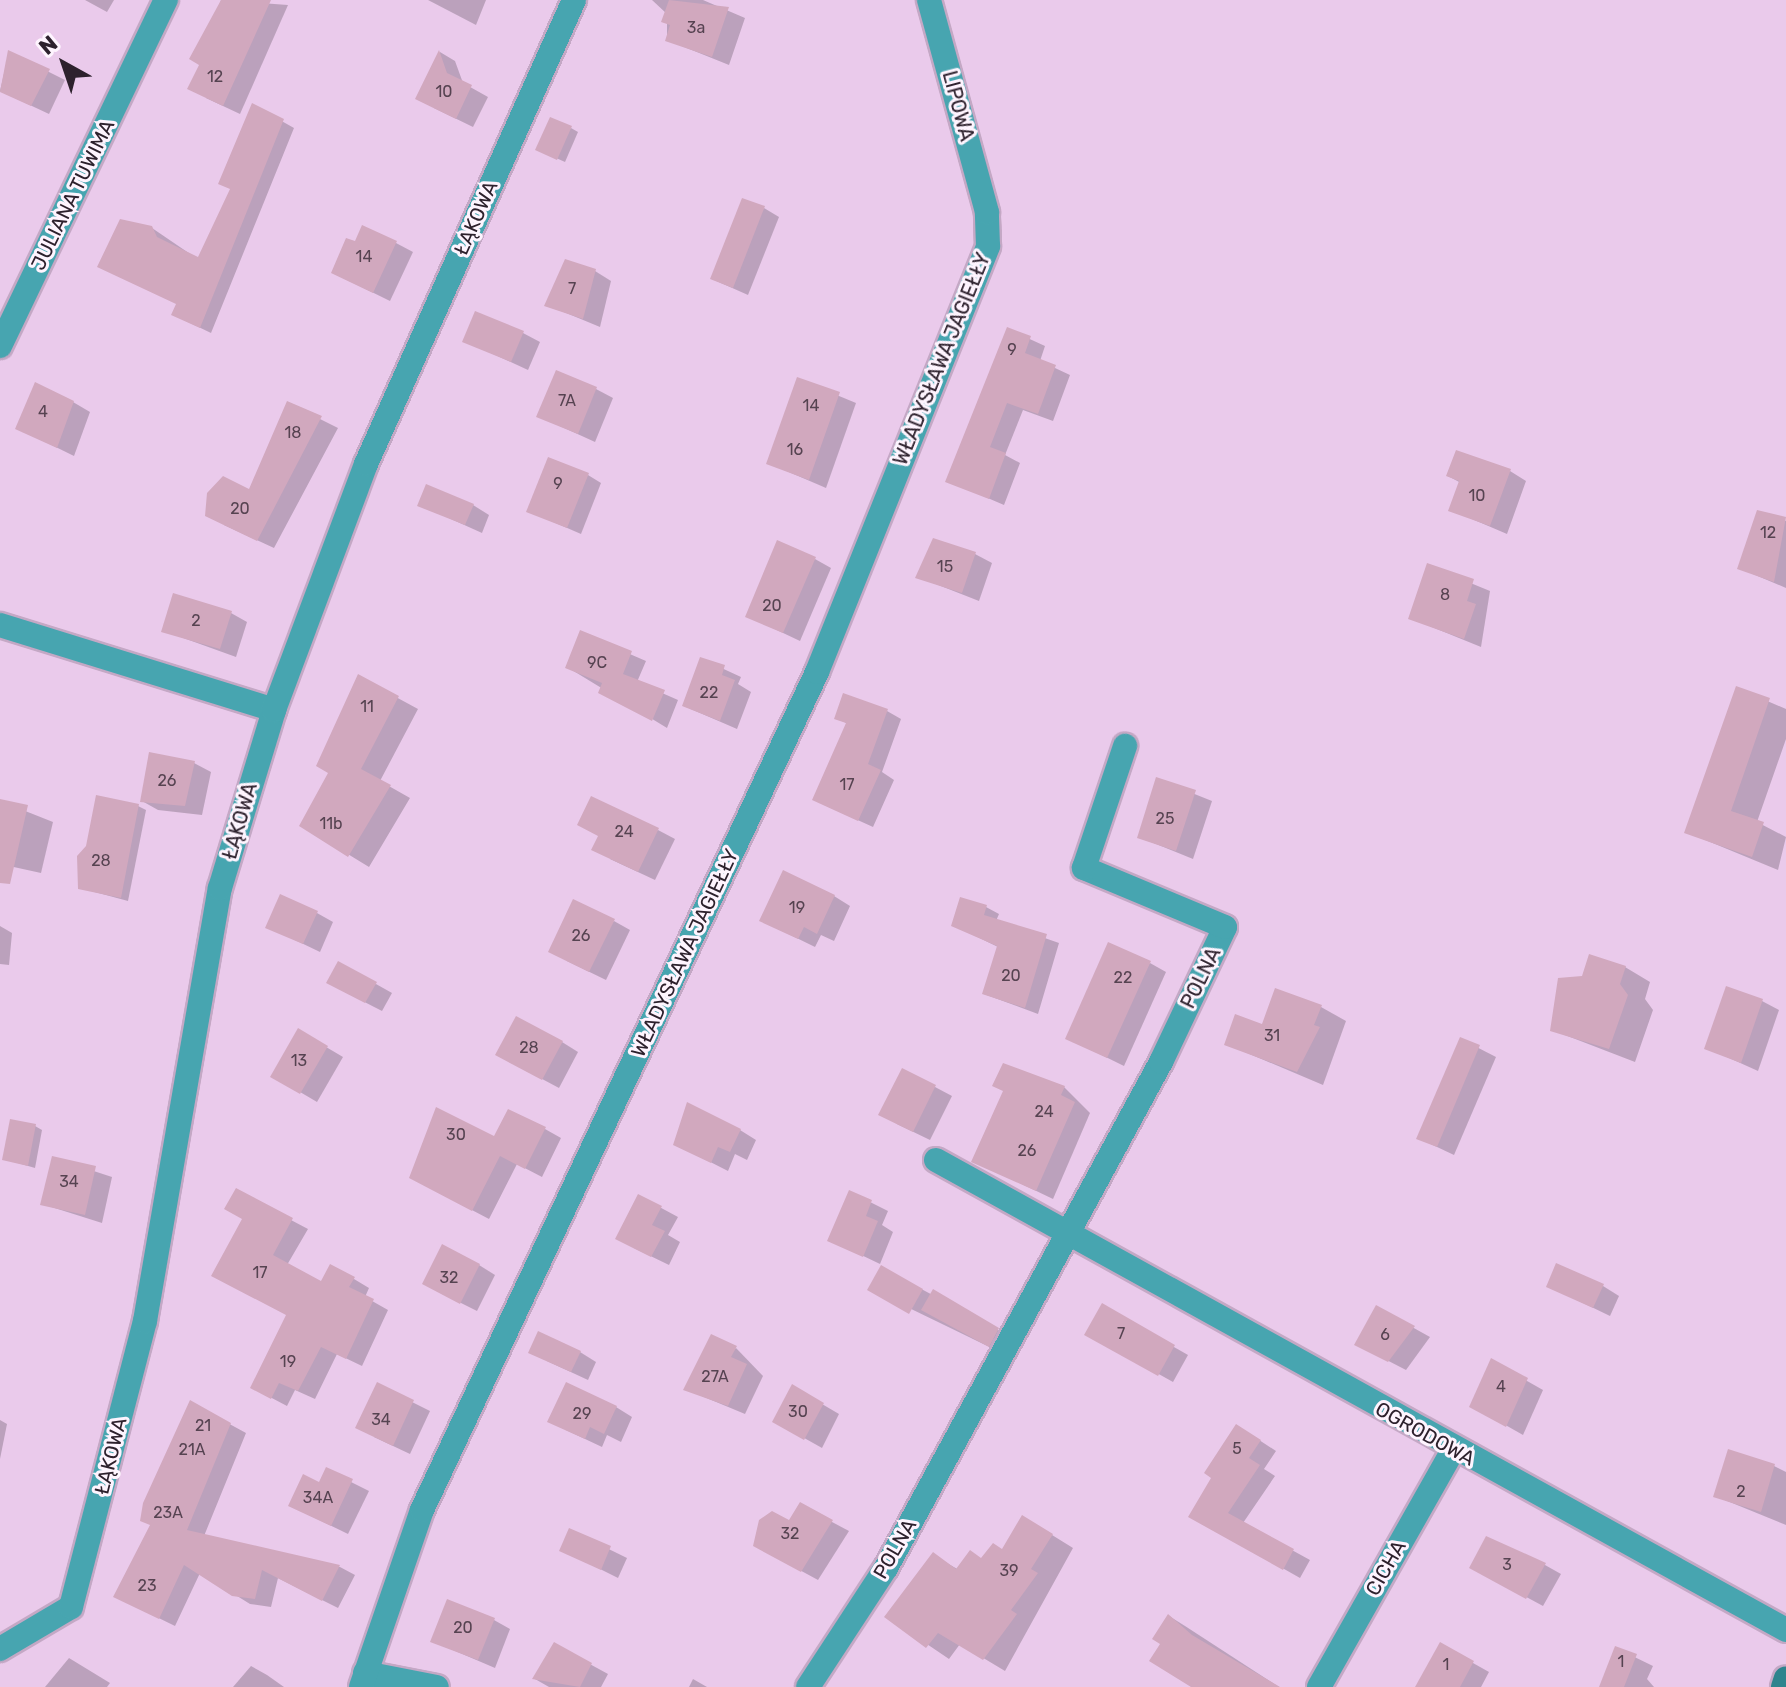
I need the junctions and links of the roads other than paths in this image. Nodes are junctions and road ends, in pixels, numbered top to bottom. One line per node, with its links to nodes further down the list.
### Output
1 (166, 0): 5 (street, JULIANA TUWIMA)
2 (574, 0): 7 (street, ŁĄKOWA)
3 (929, 0): 4 (street, LIPOWA)
4 (987, 212): 15 (street, WŁADYSŁAWA JAGIEŁŁY)
5 (0, 346)
6 (0, 625): 7 (street)
7 (274, 710): 13 (street, ŁĄKOWA)
8 (1125, 746): 10 (street, POLNA)
9 (936, 1160): 10 (street)
10 (1066, 1236): 11 (street, OGRODOWA); 17 (street, POLNA)
11 (1453, 1450): 12 (street, OGRODOWA); 18 (street, CICHA)
12 (1786, 1630)
13 (0, 1649)
14 (1786, 1678): 19 (main road)
15 (363, 1680): 16 (street)
16 (437, 1687)
17 (808, 1687)
18 (1319, 1687)
19 (1783, 1687)

